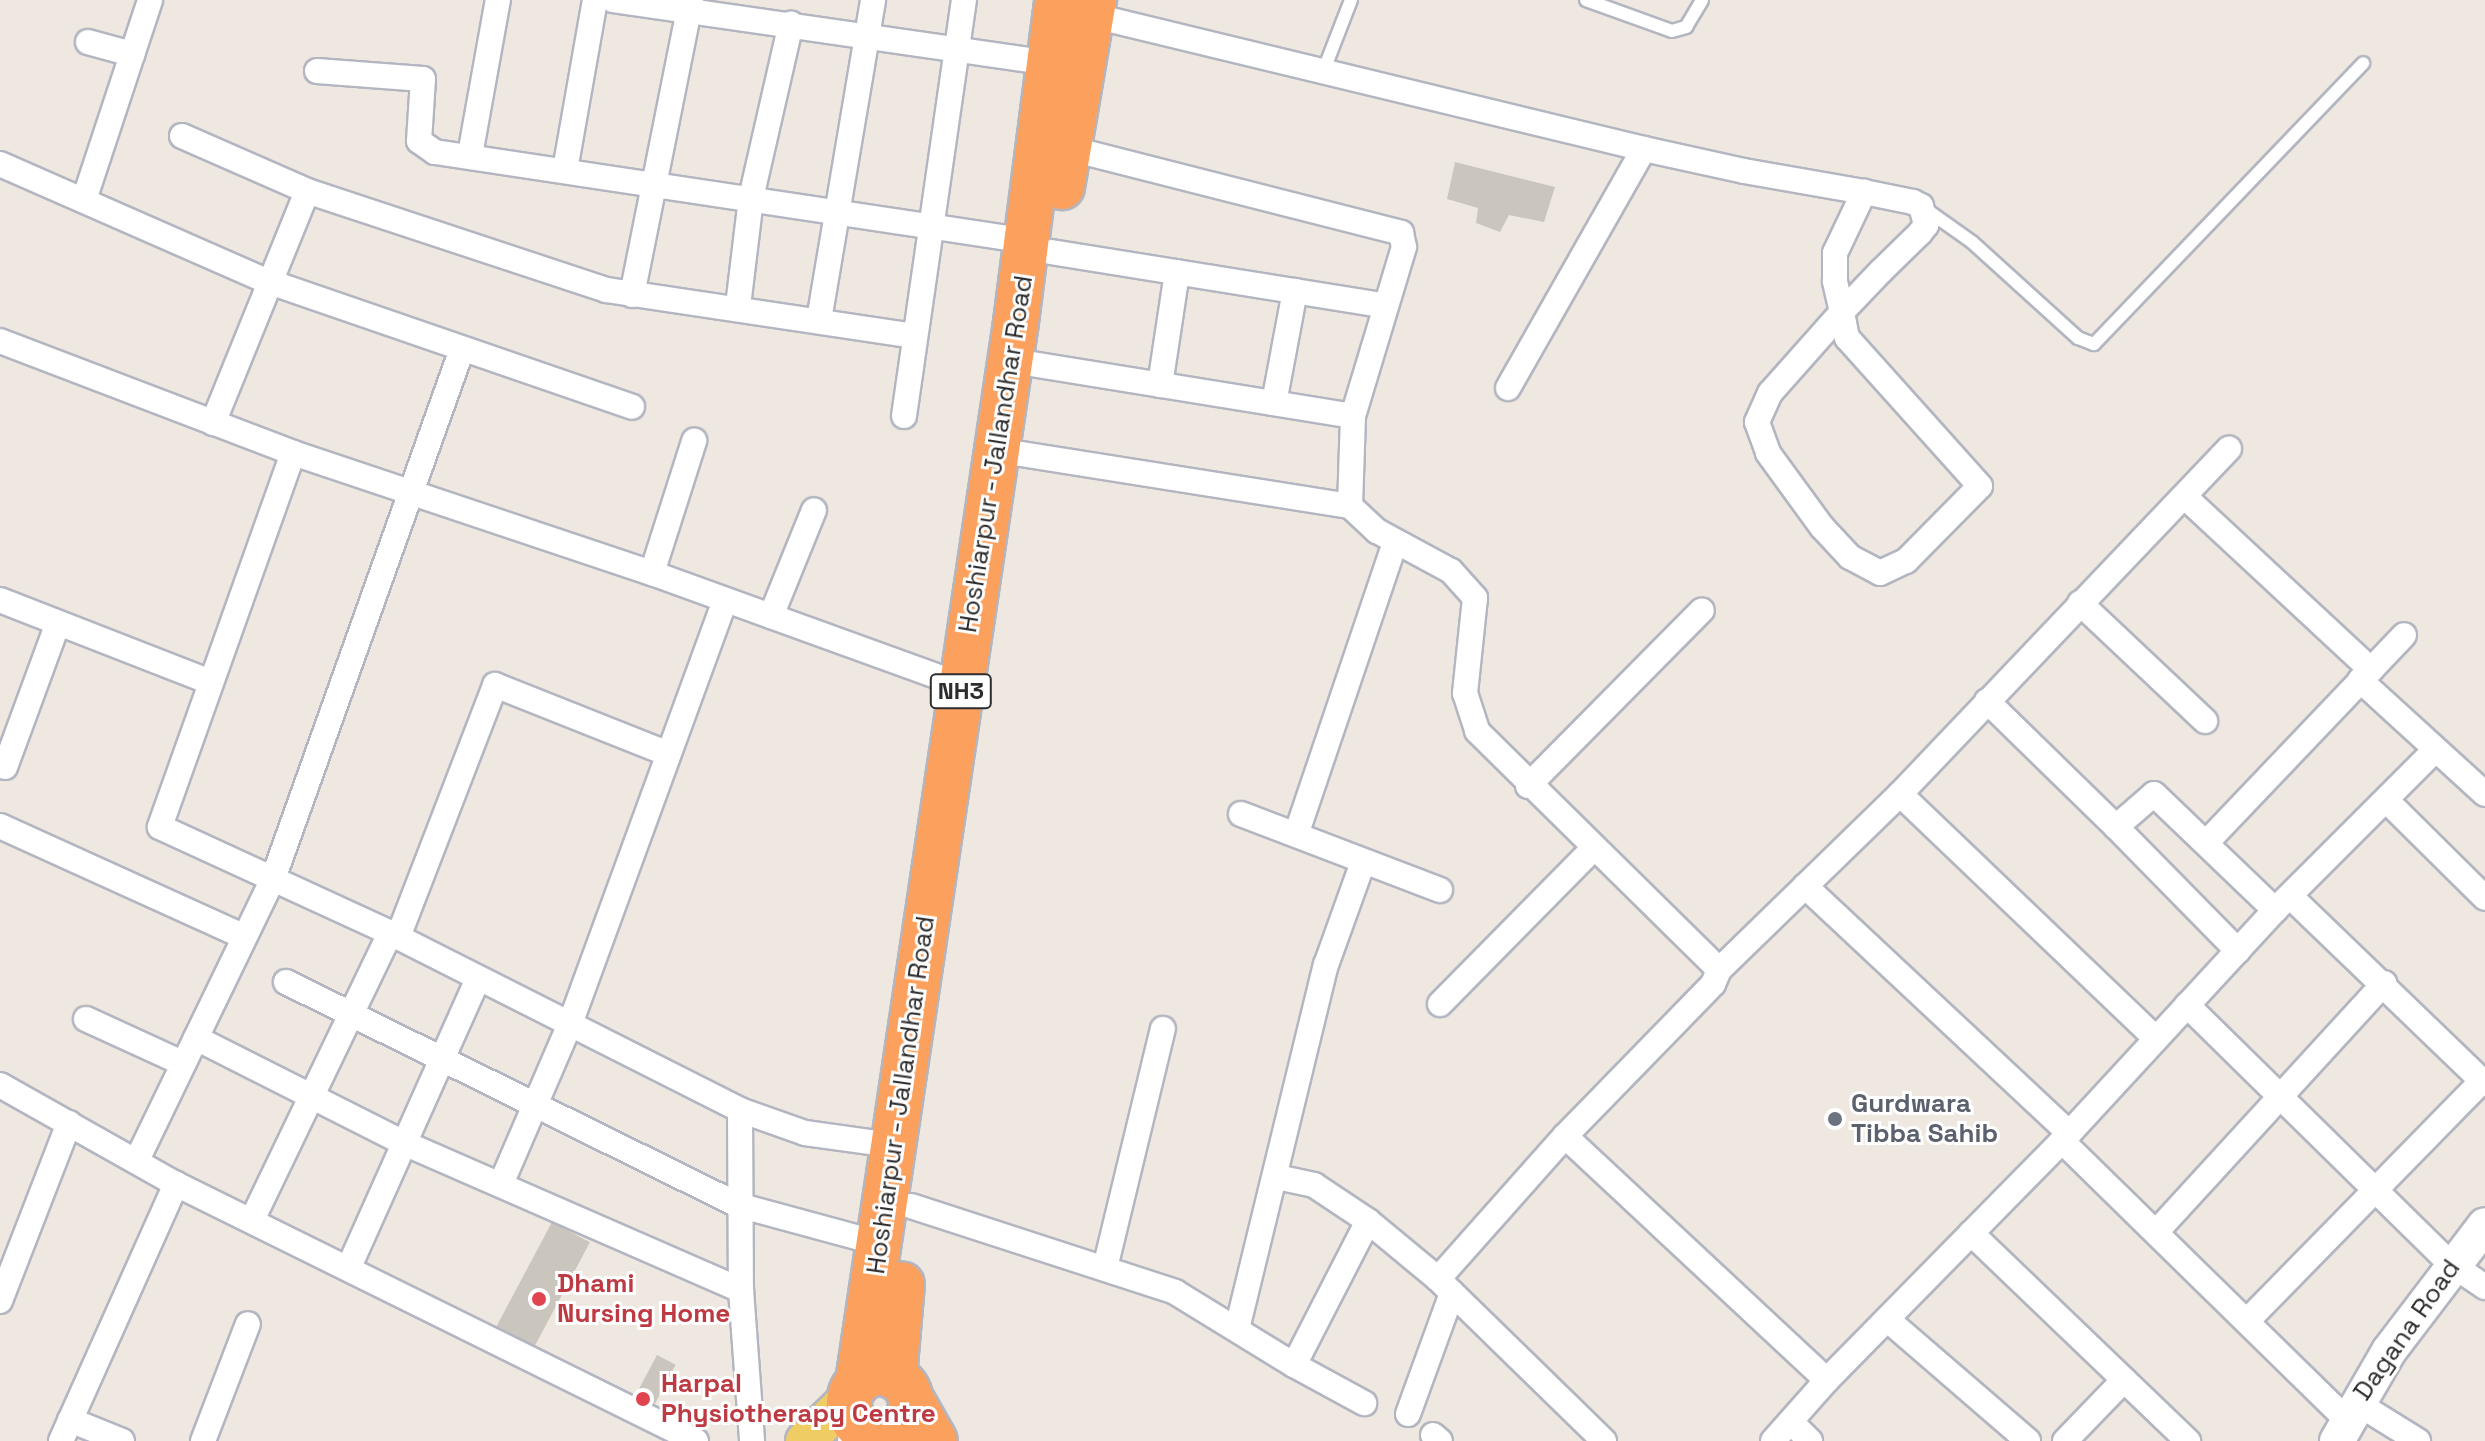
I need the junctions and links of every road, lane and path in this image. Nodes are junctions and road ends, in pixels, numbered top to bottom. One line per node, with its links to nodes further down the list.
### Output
1 (150, 0): 16 (street)
2 (498, 0): 24 (street)
3 (595, 0): 26 (street)
4 (613, 0): 10 (street)
5 (873, 0): 13 (street)
6 (964, 0): 15 (street)
7 (1351, 0): 19 (lane)
8 (1586, 0): 9 (lane)
9 (1702, 0)
10 (690, 5): 12 (street); 27 (street)
11 (1075, 6): 17 (highway, Hoshiarpur - Jallandhar Road / NH3); 19 (street); 22 (highway, NH3)
12 (780, 14): 13 (street); 31 (street)
13 (868, 36): 15 (street); 33 (street)
14 (88, 42): 16 (street)
15 (954, 46): 17 (street); 34 (street)
16 (132, 54): 30 (street)
17 (1049, 63): 35 (highway, Hoshiarpur - Jallandhar Road / NH3)
18 (2363, 63): 32 (lane)
19 (1325, 67): 23 (street)
20 (317, 71): 24 (street)
21 (182, 136): 28 (street)
22 (1068, 148): 35 (highway, NH3); 40 (street)
23 (1644, 149): 29 (street); 49 (street)
24 (470, 155): 26 (street)
25 (0, 164): 30 (street)
26 (565, 170): 27 (street)
27 (657, 181): 31 (street); 39 (street)
28 (307, 191): 37 (street); 39 (street)
29 (1864, 192): 32 (street); 42 (street)
30 (85, 197): 37 (street)
31 (751, 198): 33 (street); 41 (street)
32 (1921, 206): 42 (street)
33 (837, 212): 34 (street); 43 (street)
34 (928, 224): 35 (street); 44 (street)
35 (1039, 246): 36 (street); 47 (highway, NH3); 58 (highway, Hoshiarpur - Jallandhar Road / NH3)
36 (1177, 272): 38 (street); 48 (street)
37 (267, 281): 46 (street); 54 (street)
38 (1295, 291): 40 (street); 50 (street)
39 (632, 295): 41 (street)
40 (1383, 305): 53 (street)
41 (738, 306): 43 (street)
42 (1842, 312): 42 (street)
43 (819, 320): 44 (street)
44 (914, 336): 52 (street)
45 (0, 341): 54 (street)
46 (462, 349): 51 (street); 59 (street)
47 (1032, 364): 48 (street); 58 (highway, NH3)
48 (1160, 385): 50 (street)
49 (1508, 388)
50 (1274, 403): 53 (street)
51 (632, 407)
52 (904, 416)
53 (1353, 416): 61 (street)
54 (213, 423): 57 (street)
55 (694, 441): 64 (street)
56 (2229, 449): 60 (street)
57 (293, 453): 59 (street); 73 (street)
58 (1008, 453): 61 (street); 74 (highway, Hoshiarpur - Jallandhar Road / NH3); 130 (highway, NH3)
59 (410, 491): 64 (street); 91 (street)
60 (2185, 497): 67 (street); 72 (street)
61 (1350, 506): 63 (street)
62 (814, 510): 69 (street)
63 (1395, 542): 80 (street); 87 (street)
64 (652, 573): 66 (street)
65 (0, 600): 70 (street)
66 (725, 600): 69 (street); 78 (street)
67 (2080, 603): 75 (street); 76 (street)
68 (1702, 610): 80 (street)
69 (771, 616): 74 (street)
70 (58, 623): 73 (street); 79 (street)
71 (2404, 635): 72 (street)
72 (2366, 675): 77 (street); 88 (street)
73 (210, 682): 91 (street)
74 (962, 685): 123 (highway, Hoshiarpur - Jallandhar Road / NH3)
75 (1987, 701): 81 (street); 86 (street)
76 (2205, 721)
77 (2435, 750): 82 (street); 83 (street)
78 (668, 754): 96 (street); 107 (street)
79 (5, 767)
80 (1528, 786): 89 (street)
81 (1900, 794): 92 (street); 110 (street)
82 (2485, 794)
83 (2386, 800): 94 (street); 95 (street)
84 (1241, 814): 87 (street)
85 (0, 826): 97 (street)
86 (2116, 827): 88 (street); 98 (street)
87 (1297, 832): 90 (street)
88 (2206, 843): 95 (street)
89 (1592, 850): 99 (street); 103 (street)
90 (1363, 862): 93 (street); 125 (street)
91 (273, 879): 96 (street); 97 (street)
92 (1805, 886): 99 (street); 121 (street)
93 (1440, 890)
94 (2485, 898)
95 (2283, 903): 98 (street); 102 (street)
96 (394, 935): 100 (street); 105 (street)
97 (243, 936): 109 (street)
98 (2238, 951): 104 (street)
99 (1719, 970): 120 (street)
100 (478, 979): 107 (street); 111 (street)
101 (286, 982): 105 (street)
102 (2384, 983): 113 (street); 116 (street)
103 (1440, 1004)
104 (2187, 1005): 110 (street); 116 (street)
105 (351, 1015): 111 (street); 115 (street)
106 (86, 1019): 112 (street)
107 (570, 1024): 117 (street); 118 (street)
108 (1163, 1029): 139 (street)
109 (196, 1038): 112 (street); 115 (street)
110 (2156, 1039): 121 (street)
111 (442, 1062): 117 (street); 122 (street)
112 (182, 1063): 124 (street)
113 (2484, 1083): 128 (street)
114 (0, 1085): 119 (street)
115 (312, 1096): 122 (street); 131 (street)
116 (2285, 1096): 128 (street); 134 (street)
117 (535, 1107): 127 (street); 129 (street)
118 (740, 1110): 123 (street); 129 (street)
119 (69, 1123): 124 (street); 143 (street)
120 (1565, 1136): 140 (street); 149 (street)
121 (2066, 1137): 134 (street); 135 (street)
122 (404, 1143): 127 (street); 138 (street)
123 (892, 1145): 136 (highway, Hoshiarpur - Jallandhar Road / NH3)
124 (137, 1160): 126 (street)
125 (1277, 1177): 132 (street); 147 (street)
126 (176, 1184): 131 (street); 156 (street)
127 (501, 1184): 142 (street)
128 (2375, 1187): 137 (street); 145 (street)
129 (738, 1205): 136 (street); 142 (street)
130 (911, 1206): 139 (street); 153 (highway, NH3)
131 (252, 1220): 138 (street)
132 (1368, 1221): 140 (street); 148 (street)
133 (2485, 1225): 137 (street, Dagana Road)
134 (2158, 1230): 145 (street)
135 (1971, 1233): 144 (street); 150 (street)
136 (878, 1243): 153 (highway, Hoshiarpur - Jallandhar Road / NH3)
137 (2451, 1264): 141 (street); 154 (street, Dagana Road)
138 (349, 1267): 159 (street)
139 (1105, 1268): 147 (street)
140 (1445, 1286): 152 (street); 162 (street)
141 (2485, 1287)
142 (741, 1290): 160 (street)
143 (0, 1301)
144 (1888, 1320): 149 (street); 165 (street)
145 (2248, 1320): 154 (street)
146 (248, 1324): 158 (street)
147 (1237, 1329): 148 (street)
148 (1294, 1365): 151 (street)
149 (1827, 1380): 155 (street)
150 (2124, 1380): 166 (street); 167 (street)
151 (1364, 1403)
152 (1408, 1414)
153 (880, 1416): 161 (main road)
154 (2347, 1421): 168 (street)
155 (1791, 1422): 163 (street); 164 (street)
156 (66, 1431): 157 (street)
157 (122, 1441)
158 (203, 1441)
159 (696, 1441)
160 (752, 1441)
161 (805, 1441)
162 (1604, 1441)
163 (1773, 1441)
164 (1810, 1441)
165 (2028, 1441)
166 (2065, 1441)
167 (2188, 1441)
168 (2418, 1441)

